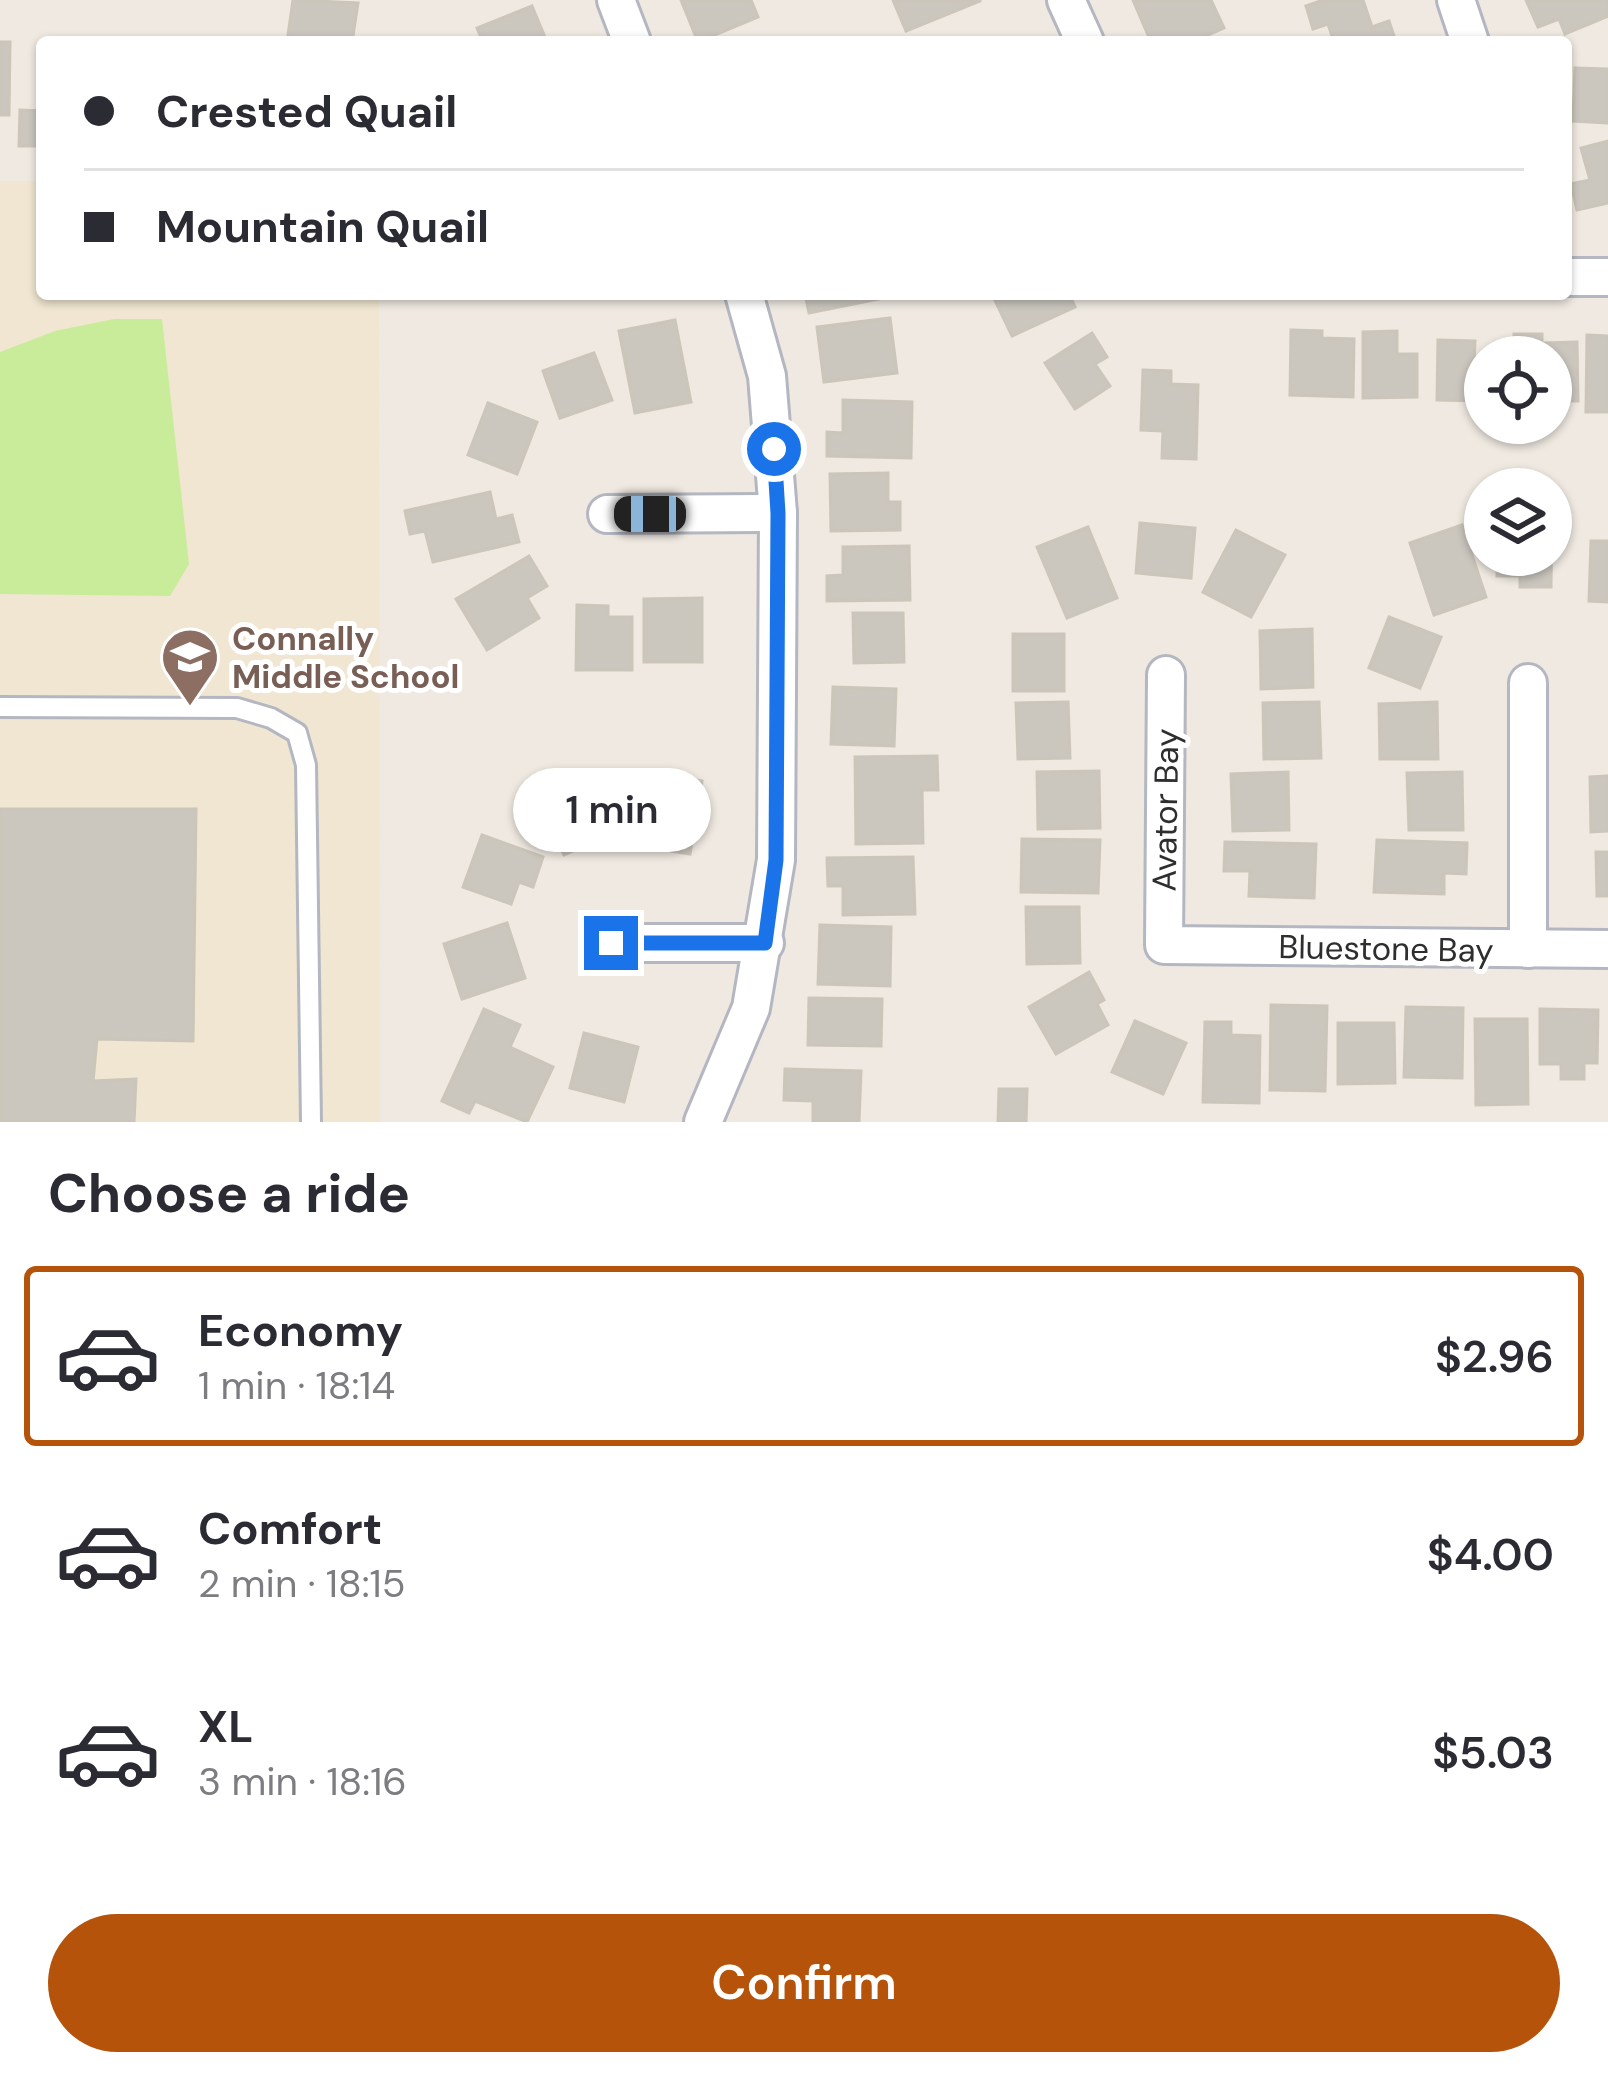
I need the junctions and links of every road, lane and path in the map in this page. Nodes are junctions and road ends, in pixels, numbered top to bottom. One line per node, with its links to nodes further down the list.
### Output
1 (616, 0): 4 (street)
2 (1066, 0): 5 (street)
3 (1456, 0): 6 (street)
4 (630, 36)
5 (1082, 36)
6 (1468, 36)
7 (1572, 277): 8 (street)
8 (1608, 278)
9 (746, 300): 10 (street)
10 (778, 513): 11 (street); 16 (street)
11 (607, 514)
12 (1166, 675): 17 (street, Avator Bay)
13 (1528, 683): 19 (street)
14 (0, 707): 20 (lane)
15 (611, 943): 16 (street)
16 (765, 943): 21 (street)
17 (1164, 944): 19 (street, Bluestone Bay)
18 (1608, 949): 19 (street, Bluestone Bay)
19 (1528, 950)
20 (311, 1122)
21 (703, 1122)

